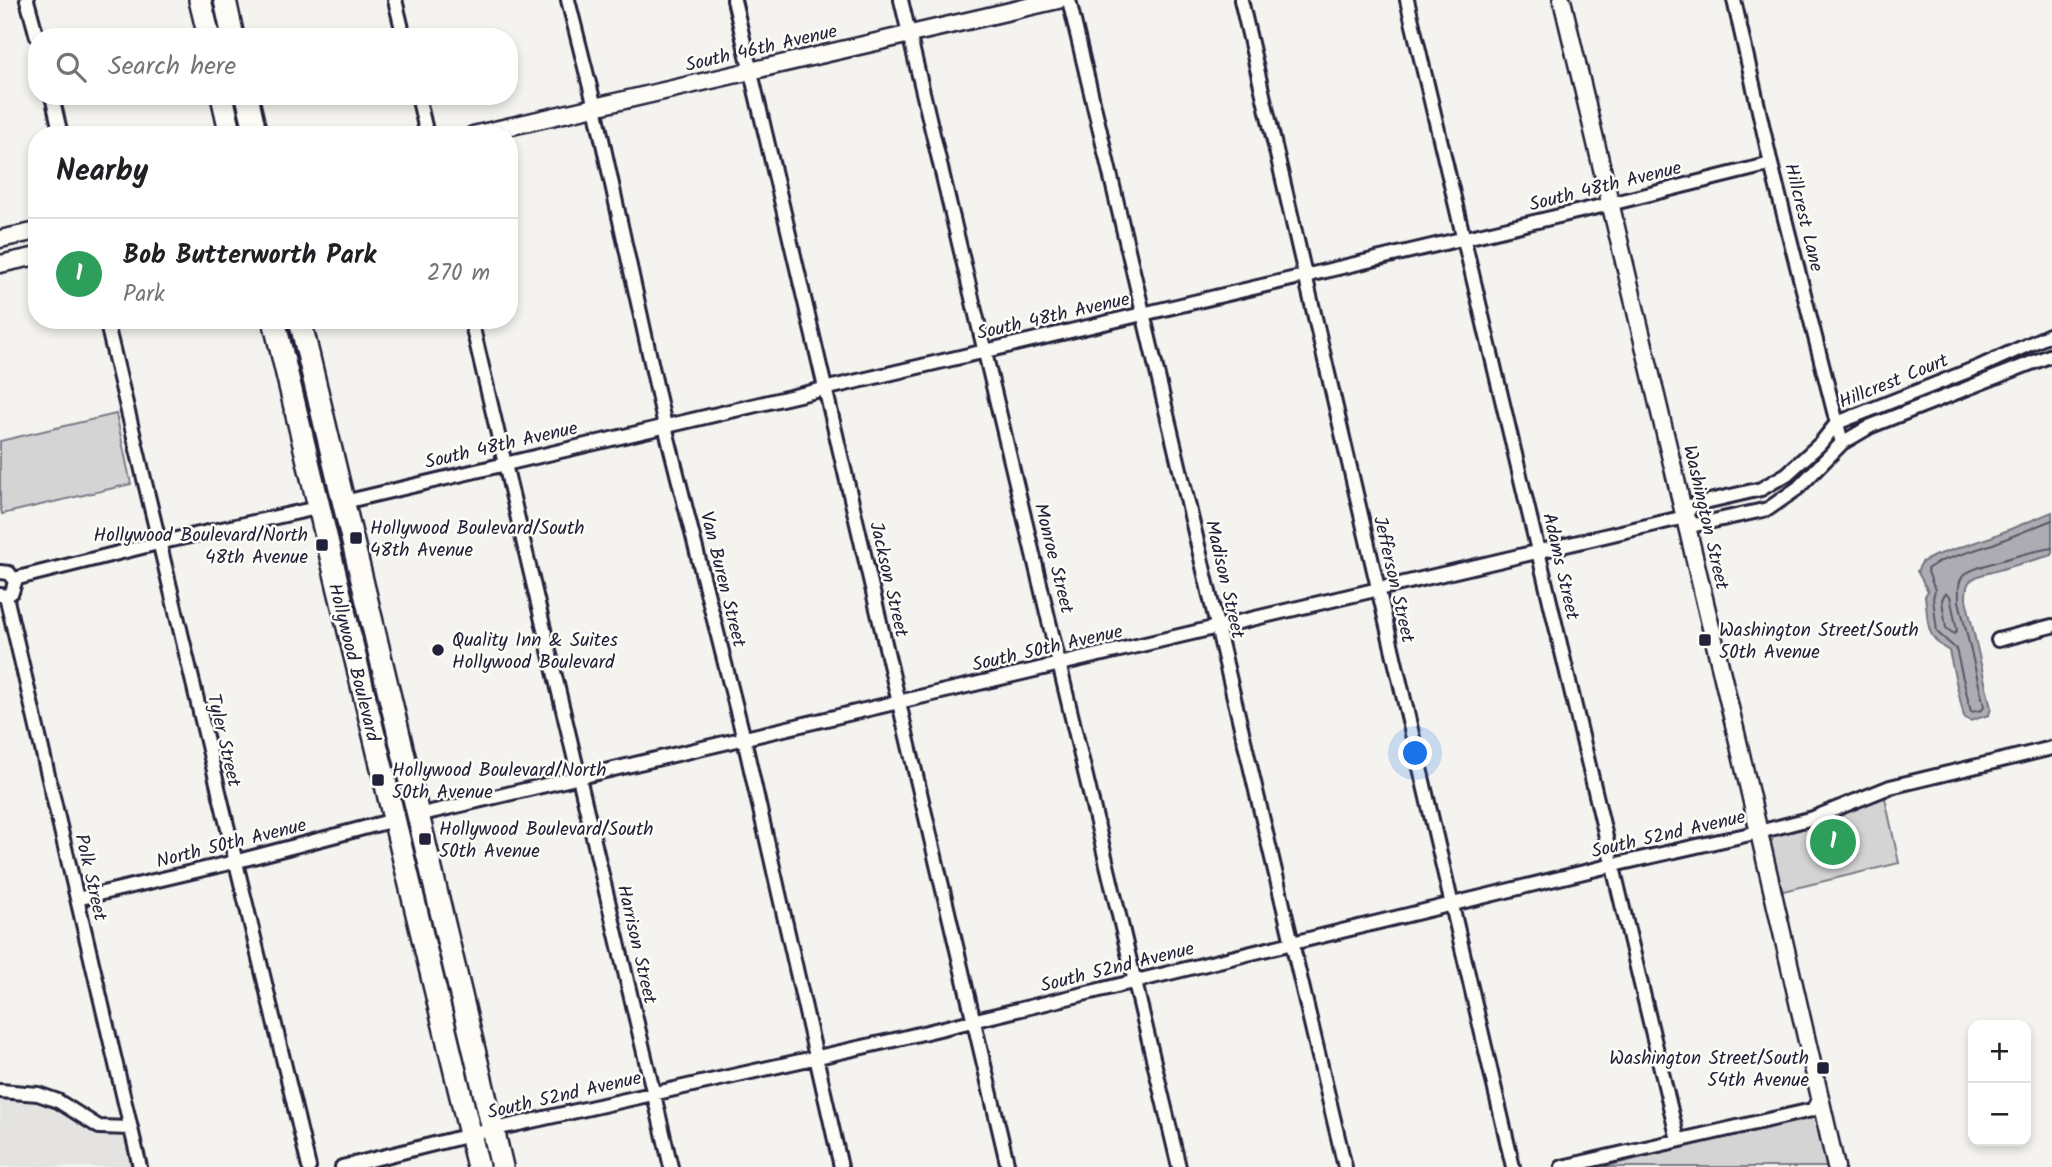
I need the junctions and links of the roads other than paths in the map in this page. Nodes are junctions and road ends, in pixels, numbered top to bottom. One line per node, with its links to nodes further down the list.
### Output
1 (27, 0): 14 (street)
2 (200, 0): 15 (highway)
3 (225, 0): 16 (highway)
4 (396, 0): 17 (street)
5 (568, 0): 24 (street, Van Buren Street)
6 (734, 0): 19 (street, Jackson Street)
7 (901, 0): 18 (street, Monroe Street)
8 (1058, 0): 18 (street, South 46th Avenue)
9 (1069, 0): 38 (street, Madison Street)
10 (1241, 0): 37 (street, Jefferson Street)
11 (1407, 0): 34 (street, Adams Street)
12 (1562, 0): 31 (street, Washington Street)
13 (1734, 0): 30 (street, Hillcrest Lane)
14 (35, 28)
15 (207, 28)
16 (231, 28)
17 (402, 28)
18 (909, 34): 19 (street, South 46th Avenue); 44 (street, Monroe Street)
19 (750, 71): 24 (street, South 46th Avenue); 46 (street, Jackson Street)
20 (54, 105): 25 (street)
21 (224, 105): 26 (highway)
22 (249, 105): 27 (highway)
23 (420, 105): 28 (street)
24 (595, 107): 29 (street, South 46th Avenue); 49 (street, Van Buren Street)
25 (59, 126)
26 (229, 126)
27 (254, 126)
28 (425, 126)
29 (512, 126)
30 (1771, 164): 31 (street, South 48th Avenue); 48 (street, Hillcrest Lane)
31 (1611, 204): 34 (street, South 48th Avenue); 54 (street, Washington Street)
32 (28, 233): 33 (street)
33 (0, 239)
34 (1464, 239): 37 (street, South 48th Avenue); 56 (street, Adams Street)
35 (28, 258): 36 (street)
36 (0, 264)
37 (1305, 276): 38 (street, South 48th Avenue); 59 (street, Jefferson Street)
38 (1143, 314): 44 (street, South 48th Avenue); 62 (street, Madison Street)
39 (108, 329): 55 (street, Tyler Street)
40 (276, 329): 47 (highway, Hollywood Boulevard)
41 (302, 329): 52 (highway, Hollywood Boulevard)
42 (473, 329): 51 (street, Harrison Street)
43 (2052, 334): 48 (street, Hillcrest Court)
44 (985, 350): 46 (street, South 48th Avenue); 65 (street, Monroe Street)
45 (2052, 355): 50 (street, Hillcrest Court)
46 (825, 388): 49 (street, South 48th Avenue); 66 (street, Jackson Street)
47 (297, 421): 52 (highway); 53 (highway, Hollywood Boulevard)
48 (1837, 423): 50 (street, Hillcrest Lane); 54 (street, Hillcrest Court)
49 (665, 426): 51 (street, South 48th Avenue); 68 (street, Van Buren Street)
50 (1842, 443): 54 (street, Hillcrest Court)
51 (505, 462): 52 (street, South 48th Avenue); 70 (street, Harrison Street)
52 (344, 502): 61 (highway, Hollywood Boulevard)
53 (317, 508): 55 (street); 61 (highway); 67 (highway, Hollywood Boulevard)
54 (1685, 517): 56 (street, South 50th Avenue); 73 (street, Washington Street)
55 (158, 543): 58 (street); 74 (street, Tyler Street)
56 (1538, 551): 59 (street, South 50th Avenue); 75 (street, Adams Street)
57 (0, 571): 58 (street)
58 (15, 579): 60 (street, Polk Street)
59 (1378, 589): 62 (street, South 50th Avenue); 78 (street, Jefferson Street)
60 (3, 596): 77 (street, Polk Street)
61 (367, 600): 71 (highway, Hollywood Boulevard)
62 (1217, 626): 65 (street, South 50th Avenue); 79 (street, Madison Street)
63 (2051, 630): 64 (street)
64 (1998, 640)
65 (1060, 663): 66 (street, South 50th Avenue); 80 (street, Monroe Street)
66 (899, 702): 68 (street, South 50th Avenue); 81 (street, Jackson Street)
67 (371, 727): 71 (highway); 72 (highway, Hollywood Boulevard)
68 (744, 739): 70 (street, South 50th Avenue); 82 (street, Van Buren Street)
69 (2052, 748): 73 (street, South 52nd Avenue)
70 (579, 777): 71 (street, South 50th Avenue); 84 (street, Harrison Street)
71 (418, 815): 76 (highway, Hollywood Boulevard)
72 (394, 820): 74 (street, North 50th Avenue); 76 (highway); 87 (highway, Hollywood Boulevard)
73 (1759, 832): 75 (street, South 52nd Avenue); 85 (street, Washington Street)
74 (234, 862): 77 (street, North 50th Avenue); 90 (street, Tyler Street)
75 (1613, 865): 78 (street, South 52nd Avenue); 88 (street, Adams Street)
76 (437, 896): 87 (highway, Hollywood Boulevard)
77 (77, 898): 86 (street, Polk Street)
78 (1451, 905): 79 (street, South 52nd Avenue); 99 (street, Jefferson Street)
79 (1292, 943): 80 (street, South 52nd Avenue); 98 (street, Madison Street)
80 (1136, 981): 81 (street, South 52nd Avenue); 97 (street, Monroe Street)
81 (974, 1021): 82 (street, South 52nd Avenue); 96 (street, Jackson Street)
82 (816, 1056): 84 (street, South 52nd Avenue); 95 (street, Van Buren Street)
83 (0, 1091): 86 (street)
84 (653, 1093): 87 (street, South 52nd Avenue); 94 (street, Harrison Street)
85 (1820, 1100): 88 (street); 101 (street, Washington Street)
86 (131, 1128): 89 (street, Polk Street)
87 (482, 1132): 91 (street, South 52nd Avenue); 92 (highway, Hollywood Boulevard); 93 (highway, Hollywood Boulevard)
88 (1678, 1140): 100 (street)
89 (140, 1167)
90 (309, 1167)
91 (342, 1167)
92 (478, 1167)
93 (502, 1167)
94 (671, 1167)
95 (842, 1167)
96 (1008, 1167)
97 (1179, 1167)
98 (1345, 1167)
99 (1513, 1167)
100 (1562, 1167)
101 (1836, 1167)

